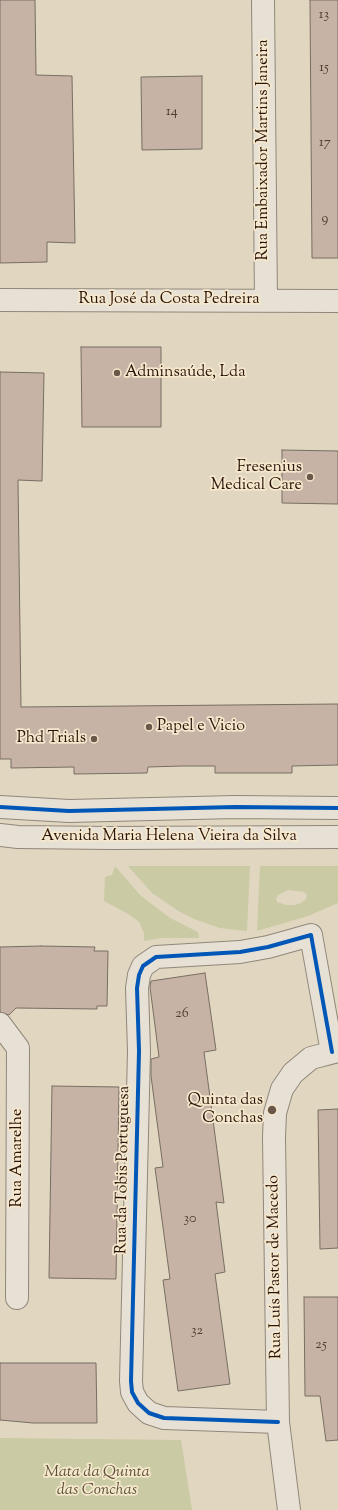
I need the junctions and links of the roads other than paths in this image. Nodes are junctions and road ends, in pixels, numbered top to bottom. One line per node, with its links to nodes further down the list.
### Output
1 (263, 0): 3 (street, Rua Embaixador Martins Janeira)
2 (0, 300): 3 (street, Rua José da Costa Pedreira)
3 (266, 300): 4 (street, Rua José da Costa Pedreira)
4 (338, 301)
5 (0, 807): 6 (street, Avenida Maria Helena Vieira da Silva)
6 (338, 808)
7 (0, 835): 8 (street, Avenida Maria Helena Vieira da Silva)
8 (338, 836)
9 (311, 934): 11 (street, Rua Luís Pastor de Macedo); 13 (street, Rua da Tobis Portuguesa)
10 (0, 1024): 12 (street, Rua Amarelhe)
11 (335, 1052): 13 (street, Rua Luís Pastor de Macedo)
12 (17, 1298)
13 (278, 1422): 14 (street, Rua Luís Pastor de Macedo)
14 (289, 1510)

